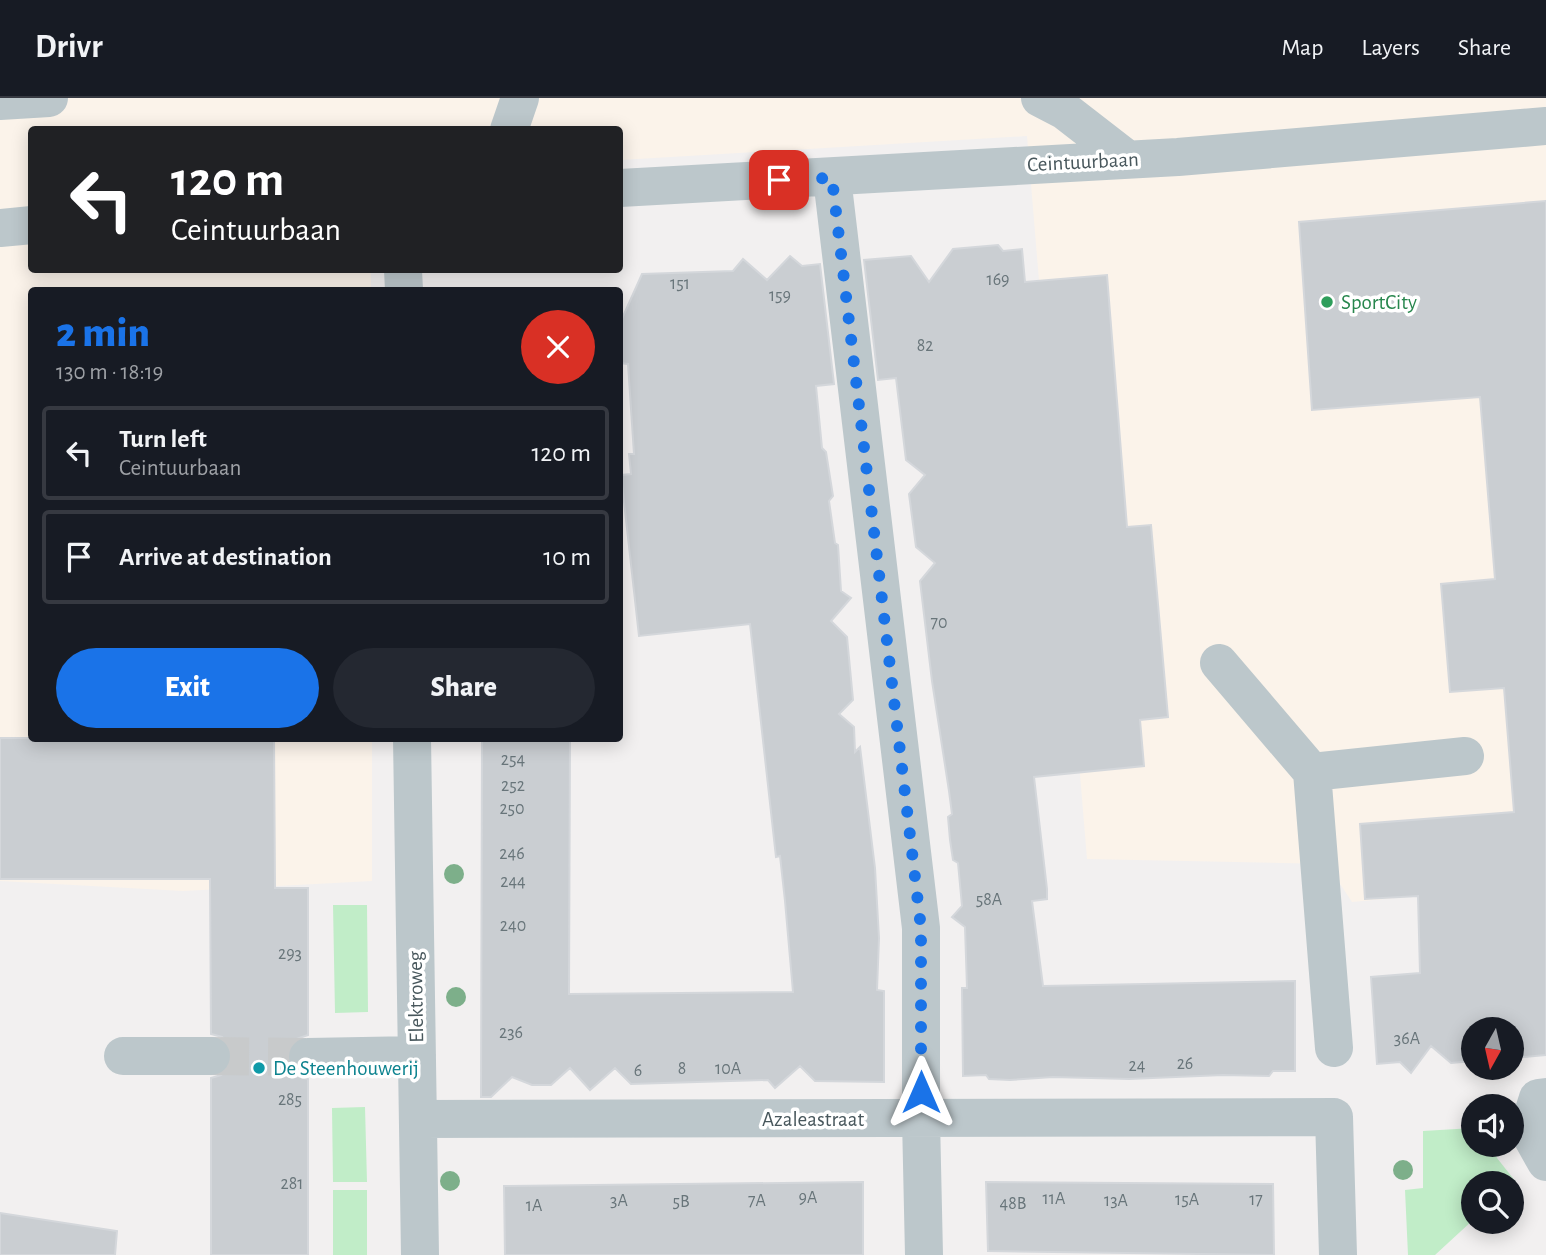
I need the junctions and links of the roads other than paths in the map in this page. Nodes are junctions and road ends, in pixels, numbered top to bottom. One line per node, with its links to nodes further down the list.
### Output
1 (49, 98): 4 (street)
2 (520, 98): 5 (street)
3 (1040, 98): 7 (street)
4 (0, 102)
5 (510, 126)
6 (1546, 126): 7 (street, Ceintuurbaan)
7 (1127, 159): 8 (street, Ceintuurbaan)
8 (832, 178): 9 (street, Ceintuurbaan); 23 (street)
9 (623, 188)
10 (28, 225): 11 (street)
11 (0, 228)
12 (1219, 663): 15 (street)
13 (412, 742): 17 (street, Elektroweg)
14 (1465, 757): 15 (street)
15 (1312, 772): 16 (street)
16 (1334, 1048)
17 (417, 1055): 20 (street); 22 (street, Elektroweg)
18 (123, 1056): 19 (street)
19 (211, 1056)
20 (308, 1057)
21 (1542, 1098): 24 (street)
22 (418, 1119): 23 (street, Azaleastraat); 25 (street, Elektroweg)
23 (921, 1119): 26 (street); 27 (street, Azaleastraat)
24 (1546, 1162)
25 (420, 1255)
26 (924, 1255)
27 (1338, 1255)

